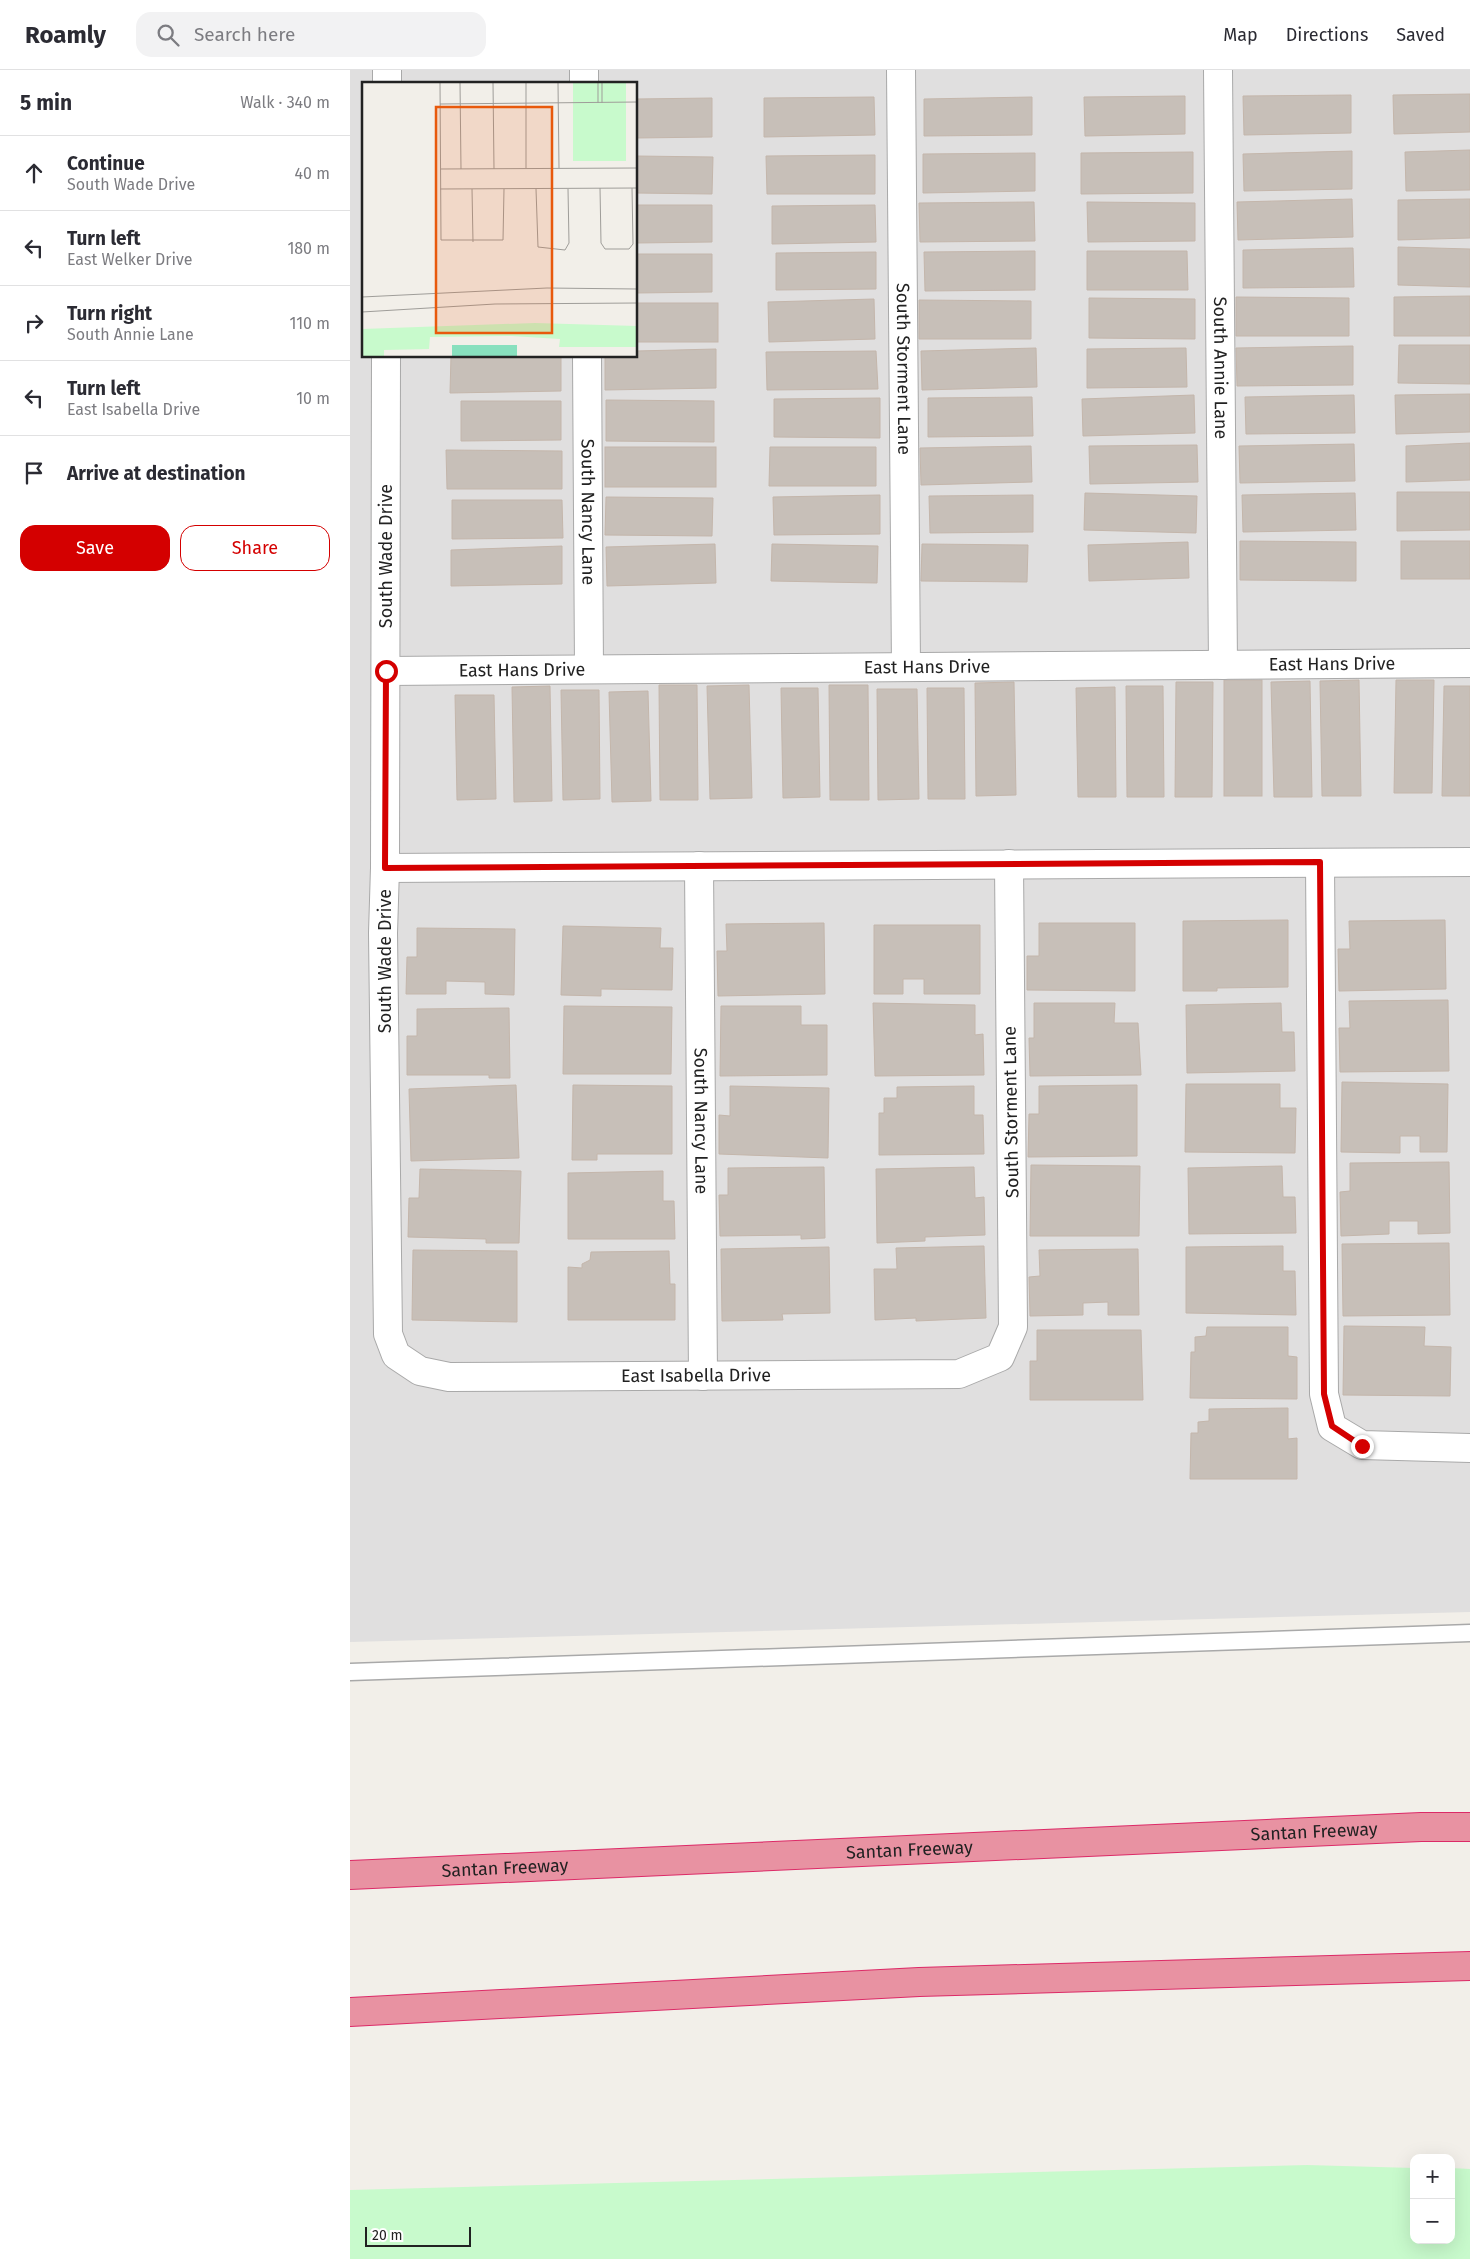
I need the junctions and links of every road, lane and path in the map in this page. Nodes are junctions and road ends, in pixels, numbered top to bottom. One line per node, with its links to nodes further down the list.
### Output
1 (902, 70): 7 (street, South Storment Lane)
2 (1218, 70): 6 (street, South Annie Lane)
3 (386, 358): 9 (street, South Wade Drive)
4 (587, 358): 8 (street, South Nancy Lane)
5 (1470, 663): 6 (street, East Hans Drive)
6 (1223, 665): 7 (street, East Hans Drive)
7 (906, 667): 8 (street, East Hans Drive)
8 (589, 669): 9 (street, East Hans Drive)
9 (386, 671): 14 (street, South Wade Drive)
10 (1320, 862): 11 (street); 12 (street); 18 (street)
11 (1470, 862)
12 (1009, 864): 13 (street); 16 (street, South Storment Lane)
13 (699, 866): 14 (street); 17 (street, South Nancy Lane)
14 (385, 868): 15 (street, South Wade Drive)
15 (396, 1355): 17 (street, East Isabella Drive)
16 (1000, 1357): 17 (street, East Isabella Drive)
17 (703, 1376)
18 (1470, 1448)
19 (1470, 1633): 20 (lane)
20 (350, 1672)
21 (1470, 1828): 22 (highway, Santan Freeway)
22 (350, 1875)
23 (1470, 1966): 24 (highway)
24 (350, 2012)

